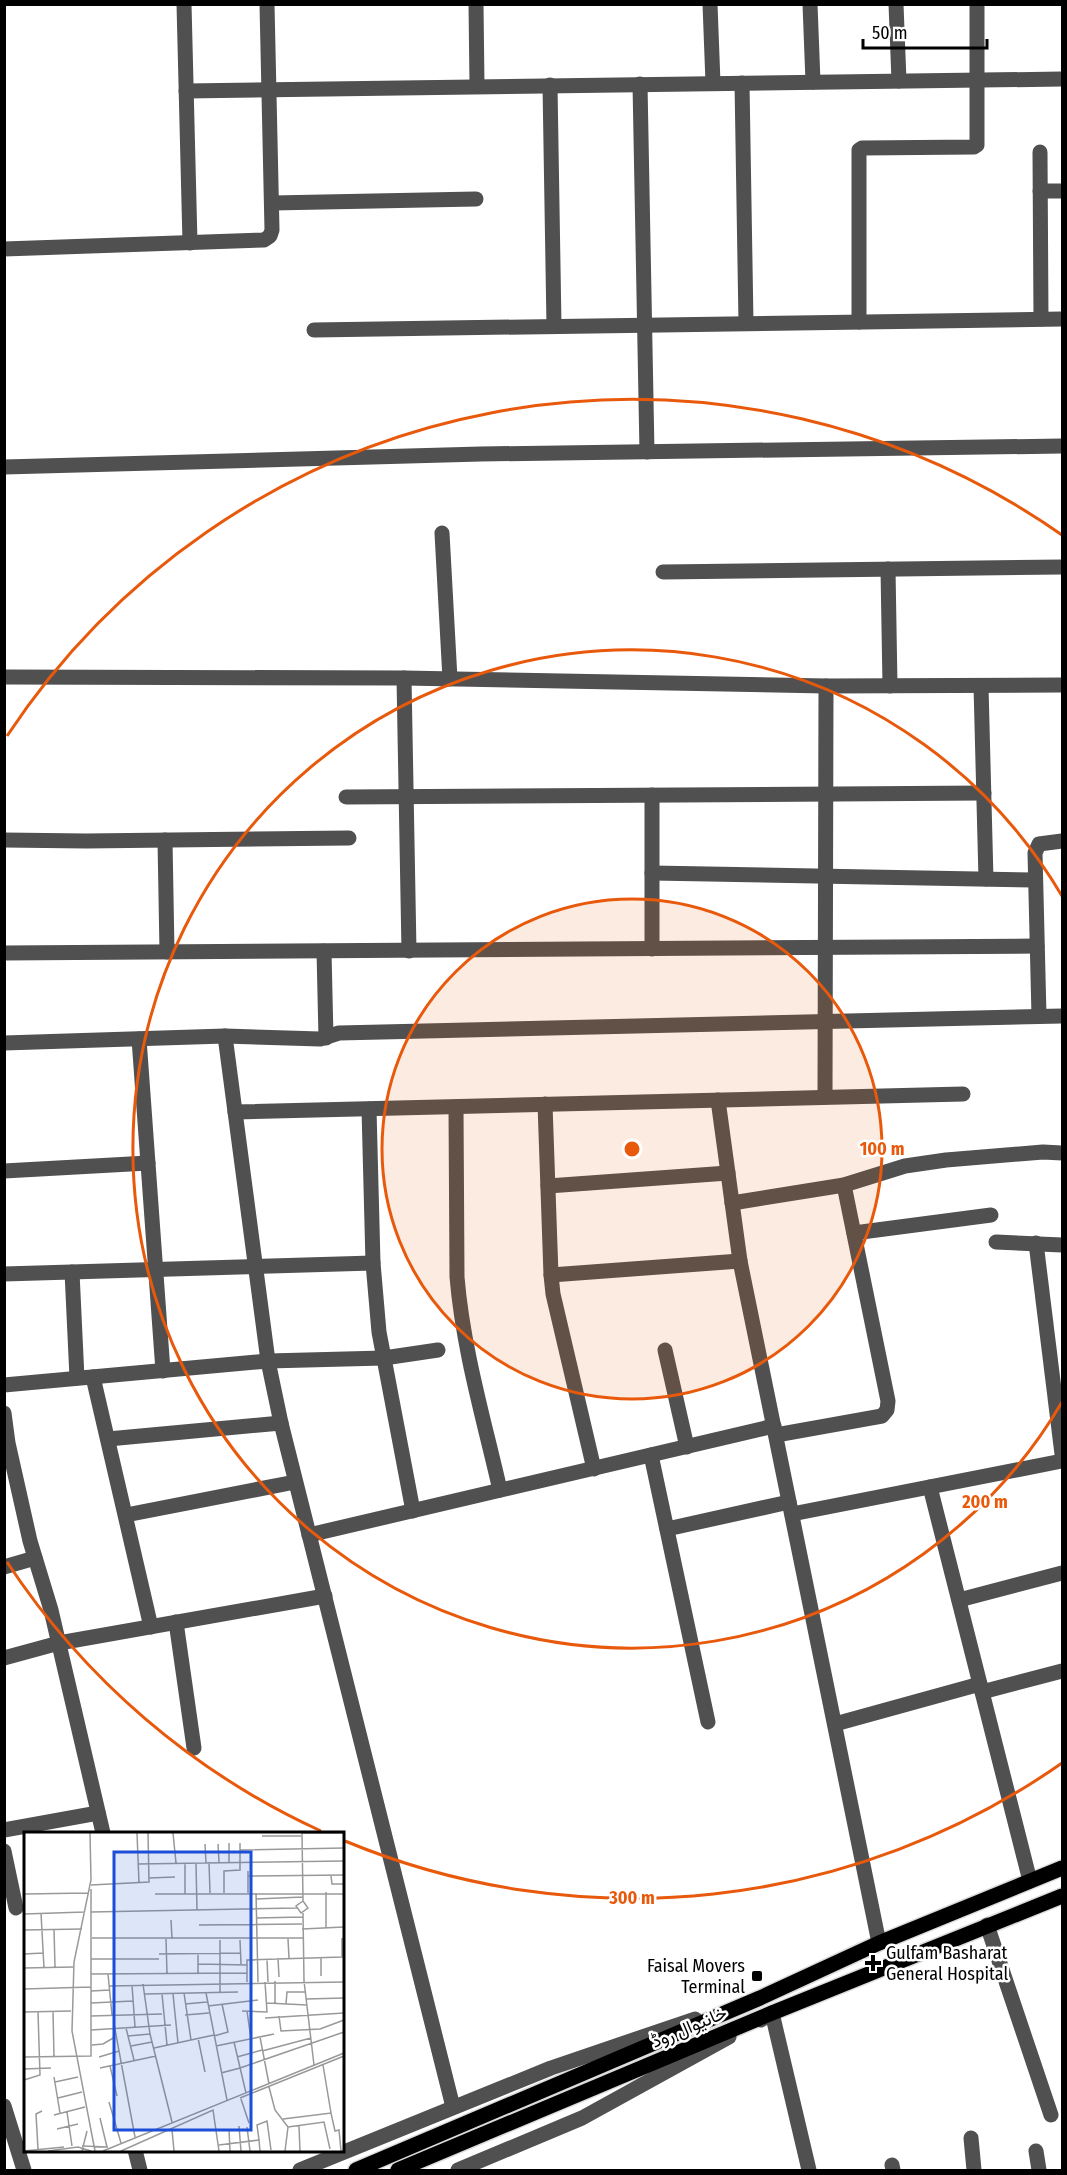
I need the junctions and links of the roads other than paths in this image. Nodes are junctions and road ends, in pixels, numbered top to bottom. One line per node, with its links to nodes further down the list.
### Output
1 (184, 4): 18 (street)
2 (267, 4): 17 (street)
3 (476, 4): 16 (street)
4 (710, 4): 12 (street)
5 (810, 4): 11 (street)
6 (896, 4): 10 (street)
7 (977, 4): 9 (street)
8 (1062, 79): 9 (street)
9 (978, 80): 10 (street); 28 (street)
10 (898, 81): 11 (street)
11 (813, 82): 13 (street)
12 (712, 83): 13 (street); 14 (street)
13 (742, 83): 29 (street)
14 (640, 84): 15 (street); 30 (street)
15 (550, 85): 16 (street); 31 (street)
16 (477, 86): 17 (street)
17 (269, 89): 18 (street); 23 (street)
18 (186, 91): 24 (street)
19 (1040, 152): 20 (street)
20 (1040, 191): 21 (street); 26 (street)
21 (1062, 191)
22 (476, 199): 23 (street)
23 (272, 203): 24 (street)
24 (190, 243): 25 (street)
25 (4, 249)
26 (1041, 319): 27 (street); 28 (street)
27 (1062, 319)
28 (859, 322): 29 (street)
29 (746, 323): 30 (street)
30 (645, 325): 31 (street); 34 (street)
31 (554, 326): 32 (street)
32 (314, 330)
33 (1062, 447): 34 (street)
34 (647, 452): 35 (street)
35 (4, 467)
36 (442, 533): 42 (street)
37 (1062, 567): 38 (street)
38 (888, 569): 39 (street); 45 (street)
39 (663, 572)
40 (4, 677): 41 (street)
41 (404, 678): 42 (street); 50 (street)
42 (450, 680): 44 (street)
43 (1062, 685): 46 (street)
44 (826, 686): 45 (street); 48 (street)
45 (890, 686): 46 (street)
46 (981, 686): 47 (street)
47 (984, 793): 48 (street); 58 (street)
48 (827, 794): 49 (street); 57 (street)
49 (652, 795): 50 (street); 56 (street)
50 (406, 796): 51 (street); 64 (street)
51 (346, 797)
52 (349, 838): 54 (street)
53 (4, 840): 54 (street)
54 (165, 840): 65 (street)
55 (1062, 841): 59 (street)
56 (652, 873): 57 (street); 62 (street)
57 (826, 876): 58 (street); 61 (street)
58 (986, 879): 59 (street)
59 (1035, 880): 60 (street)
60 (1037, 946): 61 (street); 67 (street)
61 (826, 947): 62 (street); 69 (street)
62 (652, 949): 64 (street)
63 (324, 951): 64 (street); 65 (street); 71 (street)
64 (409, 951)
65 (167, 952): 66 (street)
66 (4, 954)
67 (1039, 1016): 68 (street); 69 (street)
68 (1062, 1016)
69 (825, 1021): 71 (street); 75 (street)
70 (225, 1035): 71 (street); 72 (street); 80 (street)
71 (326, 1038)
72 (140, 1039): 73 (street); 82 (street)
73 (4, 1043)
74 (963, 1094): 75 (street)
75 (825, 1097): 76 (street)
76 (718, 1100): 77 (street); 84 (street)
77 (545, 1104): 78 (street); 86 (street)
78 (456, 1107): 79 (street); 120 (street)
79 (369, 1109): 80 (street); 94 (street)
80 (235, 1112): 95 (street)
81 (1062, 1153): 85 (street)
82 (148, 1163): 83 (street); 96 (street)
83 (4, 1171)
84 (728, 1173): 86 (street); 87 (street)
85 (844, 1185): 87 (street); 89 (street)
86 (548, 1186): 99 (street)
87 (732, 1203): 93 (street)
88 (991, 1215): 89 (street)
89 (854, 1233): 110 (street)
90 (996, 1242): 91 (street)
91 (1036, 1243): 92 (street); 114 (street)
92 (1062, 1245)
93 (740, 1261): 99 (street); 110 (street)
94 (373, 1263): 95 (street); 102 (street)
95 (256, 1267): 96 (street); 103 (street)
96 (156, 1269): 97 (street); 104 (street)
97 (72, 1272): 98 (street); 106 (street)
98 (4, 1274)
99 (551, 1275): 117 (street)
100 (438, 1350): 102 (street)
101 (665, 1350): 113 (street)
102 (384, 1358): 103 (street); 122 (street)
103 (268, 1361): 104 (street); 109 (street)
104 (164, 1371): 105 (street)
105 (93, 1377): 106 (street); 111 (street)
106 (77, 1378): 107 (street)
107 (4, 1385)
108 (4, 1413): 112 (street)
109 (281, 1423): 111 (street); 118 (street)
110 (775, 1431): 113 (street); 121 (street)
111 (108, 1439): 123 (street)
112 (6, 1444): 126 (street)
113 (687, 1447): 115 (street)
114 (1062, 1454)
115 (651, 1455): 117 (street); 124 (street)
116 (1062, 1461): 119 (street)
117 (594, 1468): 120 (street)
118 (295, 1482): 123 (street); 125 (street)
119 (930, 1487): 121 (street); 130 (street)
120 (500, 1490): 122 (street)
121 (790, 1508): 124 (street); 138 (street)
122 (413, 1510): 125 (street)
123 (126, 1515): 132 (street)
124 (667, 1528): 137 (street)
125 (309, 1535): 129 (street)
126 (35, 1558): 127 (street); 133 (street)
127 (4, 1567)
128 (1062, 1574): 130 (street)
129 (325, 1596): 131 (street); 153 (street)
130 (959, 1600): 136 (street)
131 (176, 1622): 132 (street); 139 (street)
132 (152, 1627): 133 (street)
133 (59, 1643): 134 (street); 140 (street)
134 (4, 1658)
135 (1062, 1671): 136 (street)
136 (981, 1688): 138 (street); 145 (street)
137 (708, 1722)
138 (835, 1724): 149 (street)
139 (194, 1748)
140 (98, 1813): 141 (street); 142 (street)
141 (4, 1830)
142 (103, 1832)
143 (4, 1851): 147 (street)
144 (1062, 1868): 145 (main road, خانیوال روڈ)
145 (1030, 1881): 149 (main road, خانیوال روڈ)
146 (1062, 1896): 148 (main road, خانیوال روڈ)
147 (16, 1908)
148 (987, 1925): 151 (main road, خانیوال روڈ); 154 (street)
149 (879, 1943): 150 (main road, خانیوال روڈ)
150 (760, 1998): 153 (street, خانیوال روڈ); 161 (main road, خانیوال روڈ)
151 (772, 2013): 162 (main road, خانیوال روڈ); 163 (street); 164 (street)
152 (4, 2106): 158 (street)
153 (453, 2107): 160 (street, خانیوال روڈ)
154 (1051, 2115)
155 (971, 2138): 165 (street)
156 (135, 2151): 159 (street)
157 (1036, 2151): 166 (street)
158 (24, 2170)
159 (140, 2170)
160 (300, 2170)
161 (356, 2170)
162 (398, 2170)
163 (458, 2170)
164 (808, 2170)
165 (974, 2170)
166 (1038, 2170)

